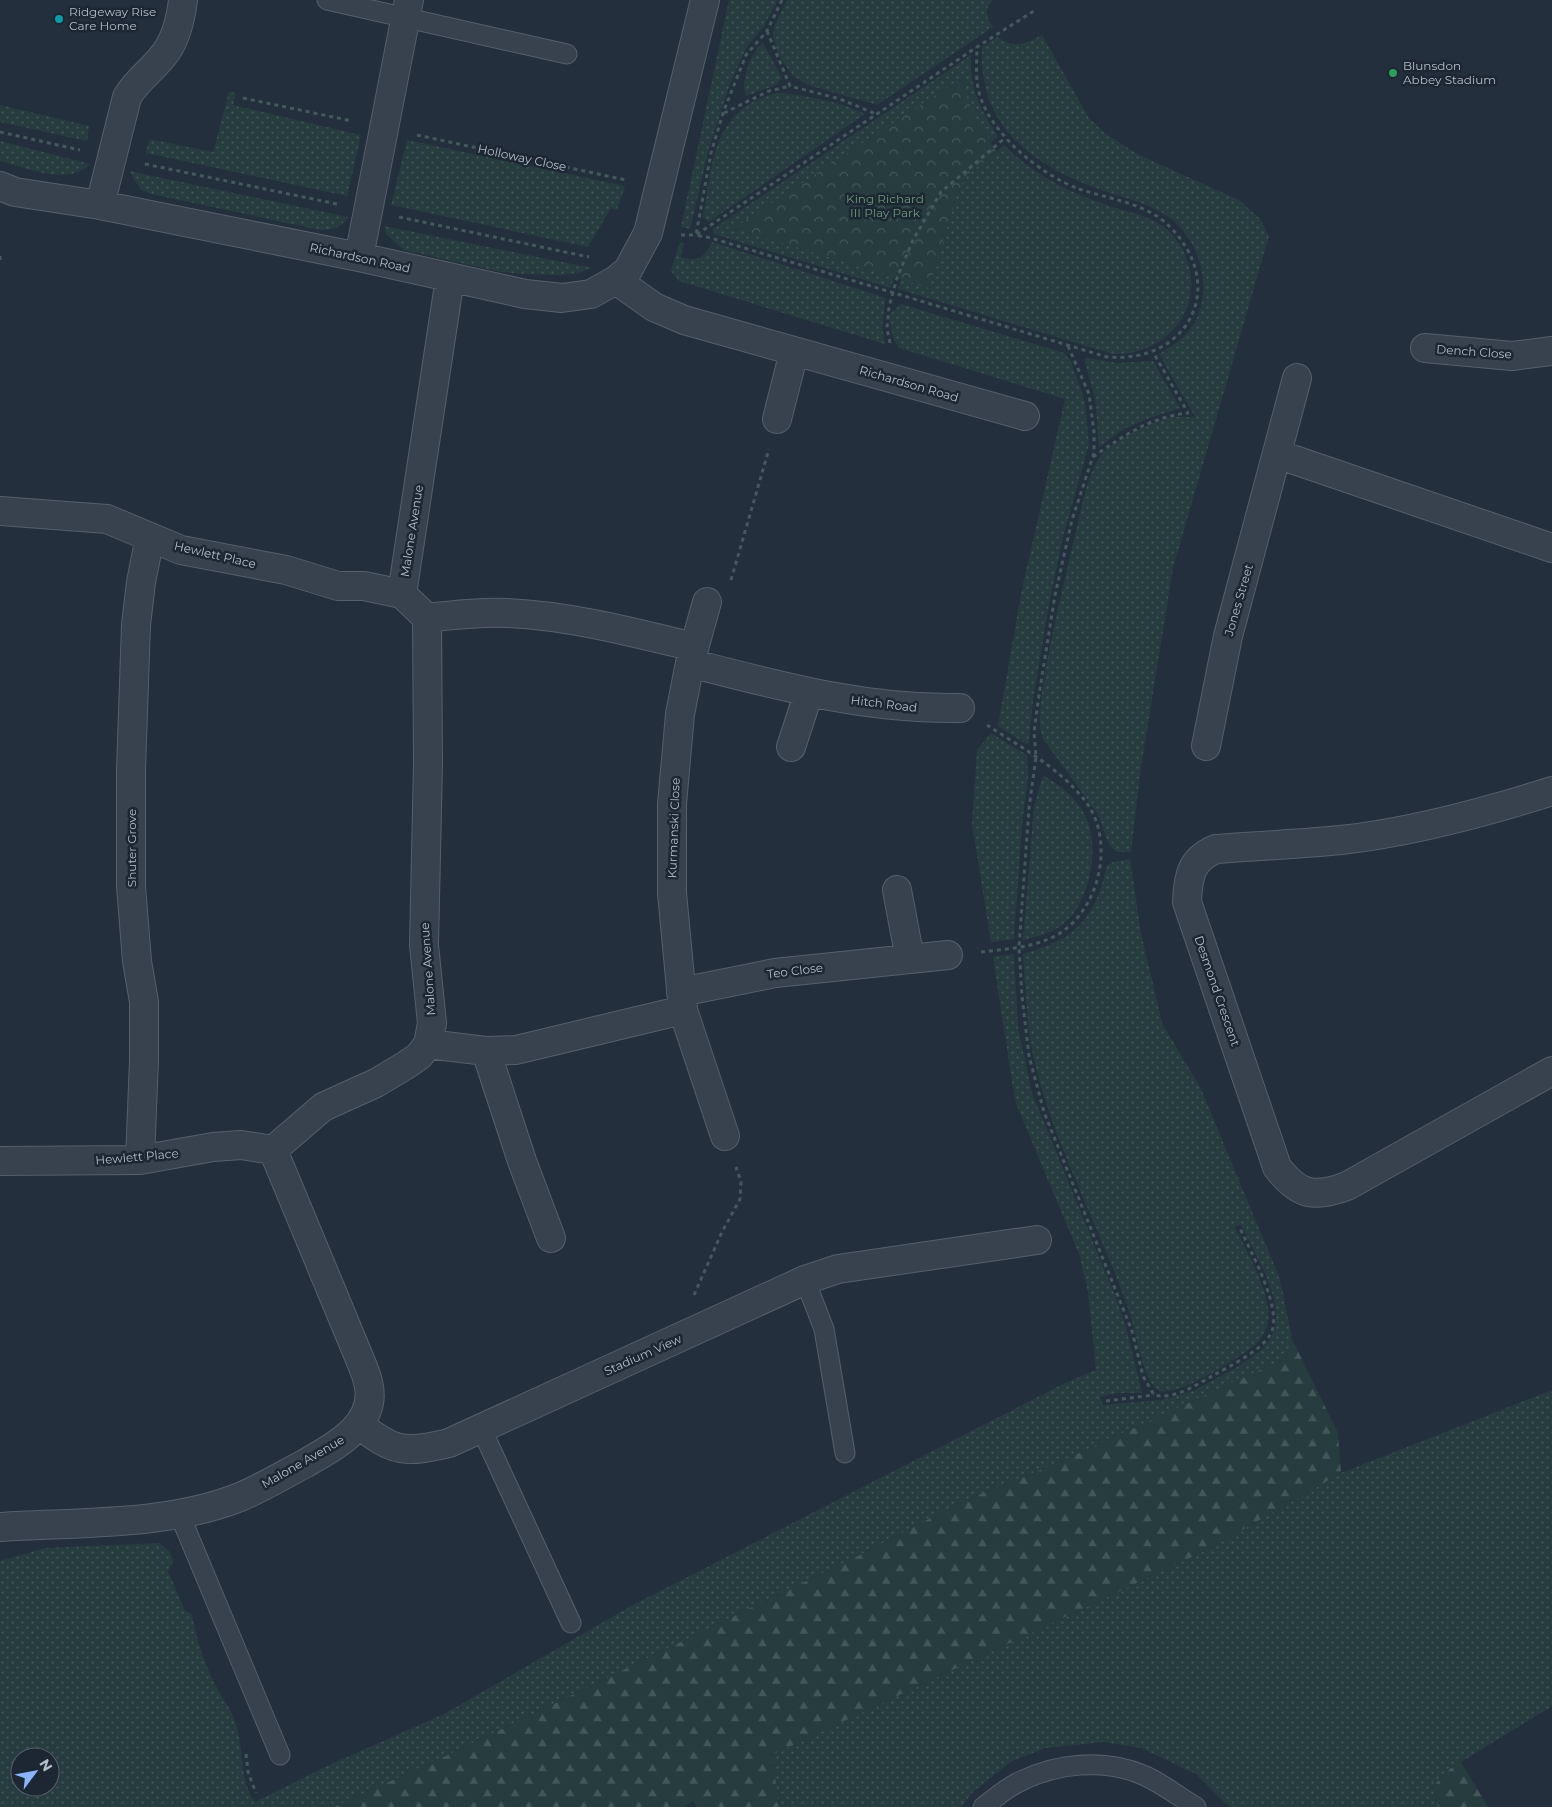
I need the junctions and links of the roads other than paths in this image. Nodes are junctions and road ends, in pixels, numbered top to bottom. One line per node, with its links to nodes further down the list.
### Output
1 (183, 0): 7 (street)
2 (327, 0): 4 (lane)
3 (705, 0): 10 (street, Richardson Road)
4 (408, 9): 5 (lane); 8 (street)
5 (567, 54)
6 (5, 192): 7 (street, Richardson Road)
7 (100, 205): 8 (street, Richardson Road)
8 (359, 257): 9 (street, Richardson Road)
9 (450, 278): 10 (street, Richardson Road); 21 (street, Malone Avenue)
10 (616, 280): 13 (street, Richardson Road)
11 (1425, 348): 12 (street, Dench Close)
12 (1552, 351)
13 (794, 352): 15 (street, Richardson Road); 16 (street)
14 (1297, 378): 17 (street, Jones Street)
15 (1025, 416)
16 (777, 420)
17 (1277, 454): 20 (street); 27 (street, Jones Street)
18 (0, 512): 19 (street, Hewlett Place)
19 (150, 537): 21 (street, Hewlett Place); 39 (street, Shuter Grove)
20 (1552, 548)
21 (402, 594): 23 (street, Malone Avenue)
22 (707, 602): 24 (street, Kurmanski Close)
23 (427, 618): 24 (street); 34 (street, Malone Avenue)
24 (692, 655): 25 (street, Hitch Road); 33 (street, Kurmanski Close)
25 (809, 692): 26 (street, Hitch Road); 28 (street)
26 (960, 708)
27 (1206, 746)
28 (791, 747)
29 (1552, 791): 36 (street, Desmond Crescent)
30 (897, 890): 32 (street)
31 (948, 956): 32 (street, Teo Close)
32 (910, 959): 33 (street, Teo Close)
33 (682, 1001): 35 (street); 37 (street, Kurmanski Close)
34 (428, 1044): 35 (street); 38 (street)
35 (486, 1051): 41 (street)
36 (1552, 1071)
37 (725, 1136)
38 (273, 1150): 39 (street, Hewlett Place); 44 (street, Malone Avenue)
39 (140, 1160): 40 (street, Hewlett Place)
40 (0, 1161)
41 (551, 1238)
42 (1037, 1240): 43 (street, Stadium View)
43 (805, 1280): 45 (street, Stadium View); 46 (lane)
44 (360, 1425): 45 (street, Stadium View); 47 (street, Malone Avenue)
45 (481, 1428): 49 (lane)
46 (845, 1453)
47 (179, 1513): 48 (street, Malone Avenue); 50 (lane)
48 (0, 1527)
49 (571, 1623)
50 (280, 1755)
51 (983, 1807): 52 (lane)
52 (1196, 1807)

